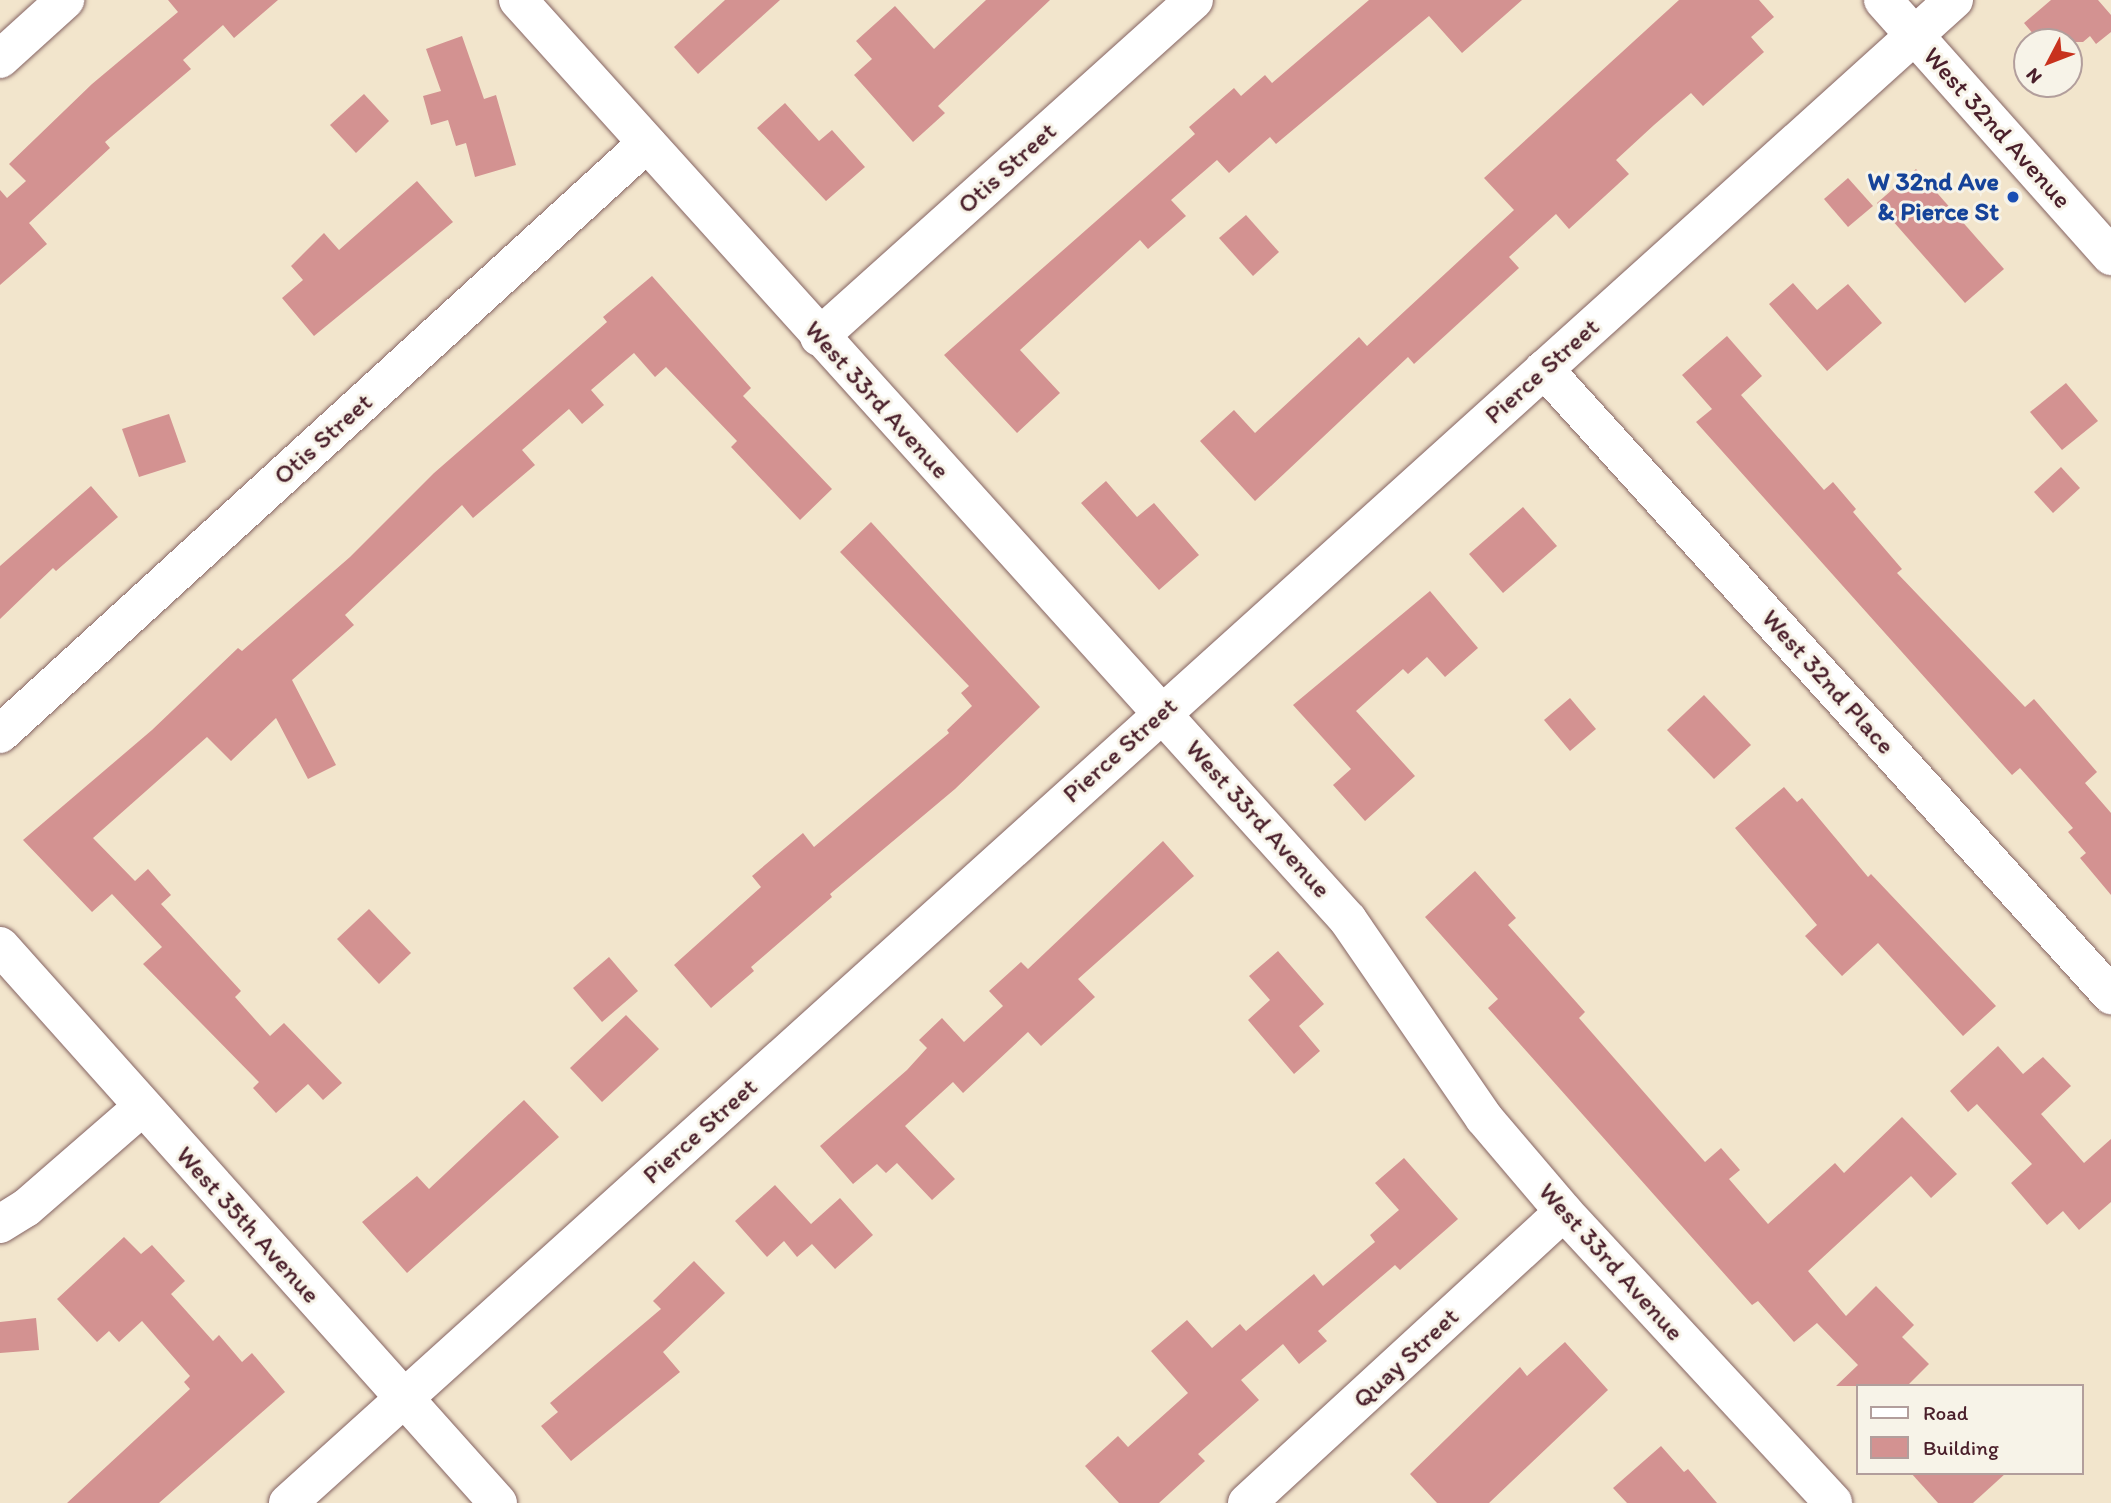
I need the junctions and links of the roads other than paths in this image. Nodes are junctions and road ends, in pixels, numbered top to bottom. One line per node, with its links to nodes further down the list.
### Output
1 (65, 0): 7 (street)
2 (518, 0): 8 (street, West 33rd Avenue)
3 (1194, 0): 10 (street, Otis Street)
4 (1883, 0): 6 (street, West 32nd Avenue)
5 (1954, 0): 6 (street, Pierce Street)
6 (1915, 35): 9 (street, West 32nd Avenue); 11 (street, Pierce Street)
7 (0, 59)
8 (647, 144): 10 (street, West 33rd Avenue); 13 (street, Otis Street)
9 (2111, 256)
10 (820, 337): 12 (street, West 33rd Avenue)
11 (1544, 369): 12 (street, Pierce Street); 15 (street, West 32nd Place)
12 (1162, 711): 17 (street, West 33rd Avenue); 19 (street, Pierce Street)
13 (0, 734)
14 (0, 946): 16 (street, West 35th Avenue)
15 (2111, 995)
16 (142, 1107): 18 (street); 19 (street, West 35th Avenue)
17 (1564, 1212): 22 (street, Quay Street); 23 (street, West 33rd Avenue)
18 (0, 1224)
19 (404, 1399): 20 (street, Pierce Street); 21 (street, West 35th Avenue)
20 (288, 1503)
21 (498, 1503)
22 (1247, 1503)
23 (1833, 1503)

